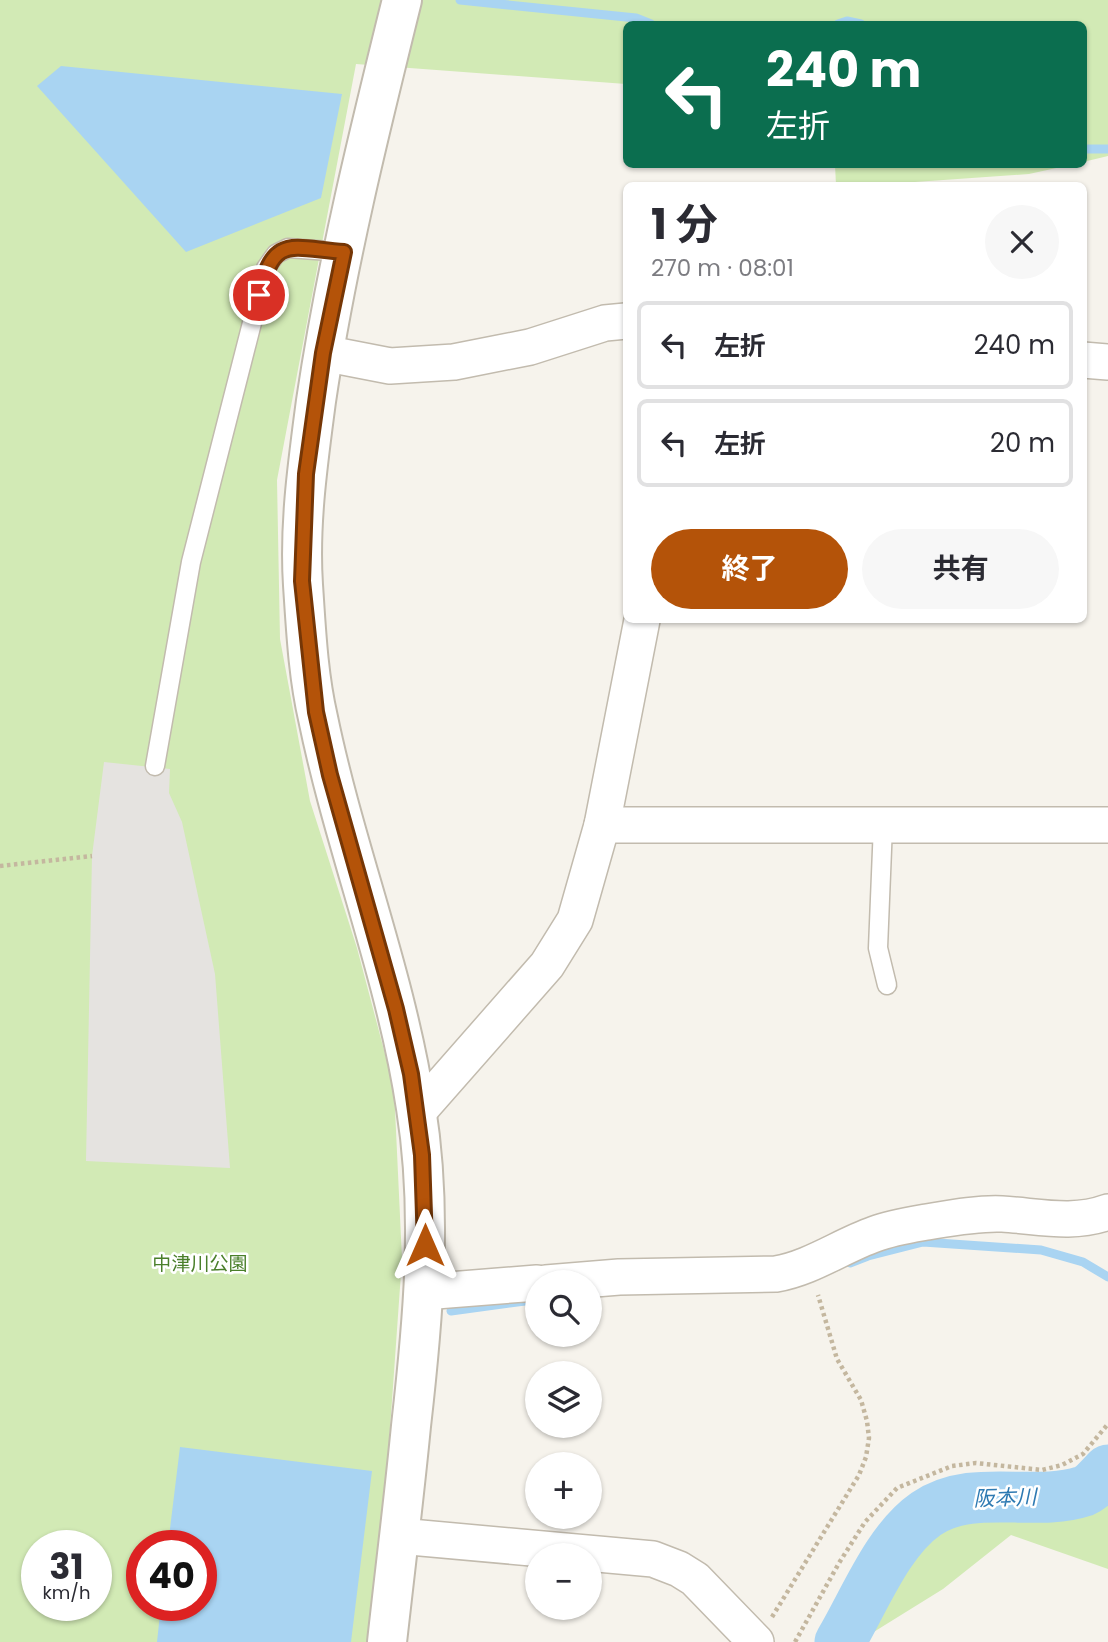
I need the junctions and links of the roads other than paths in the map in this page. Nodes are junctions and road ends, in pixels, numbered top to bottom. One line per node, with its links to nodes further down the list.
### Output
1 (402, 0): 2 (street)
2 (344, 252): 4 (street); 8 (lane)
3 (623, 321): 4 (street)
4 (323, 353): 13 (street)
5 (1087, 360): 6 (street)
6 (1108, 362)
7 (641, 623): 9 (street)
8 (155, 766)
9 (602, 825): 10 (street); 13 (street)
10 (883, 825): 11 (street); 12 (lane)
11 (1108, 825)
12 (887, 985)
13 (417, 1113): 17 (street)
14 (1108, 1212): 15 (street)
15 (602, 1278)
16 (525, 1284): 17 (street)
17 (423, 1292): 18 (street)
18 (399, 1536): 19 (street); 20 (street)
19 (753, 1639)
20 (387, 1642)

